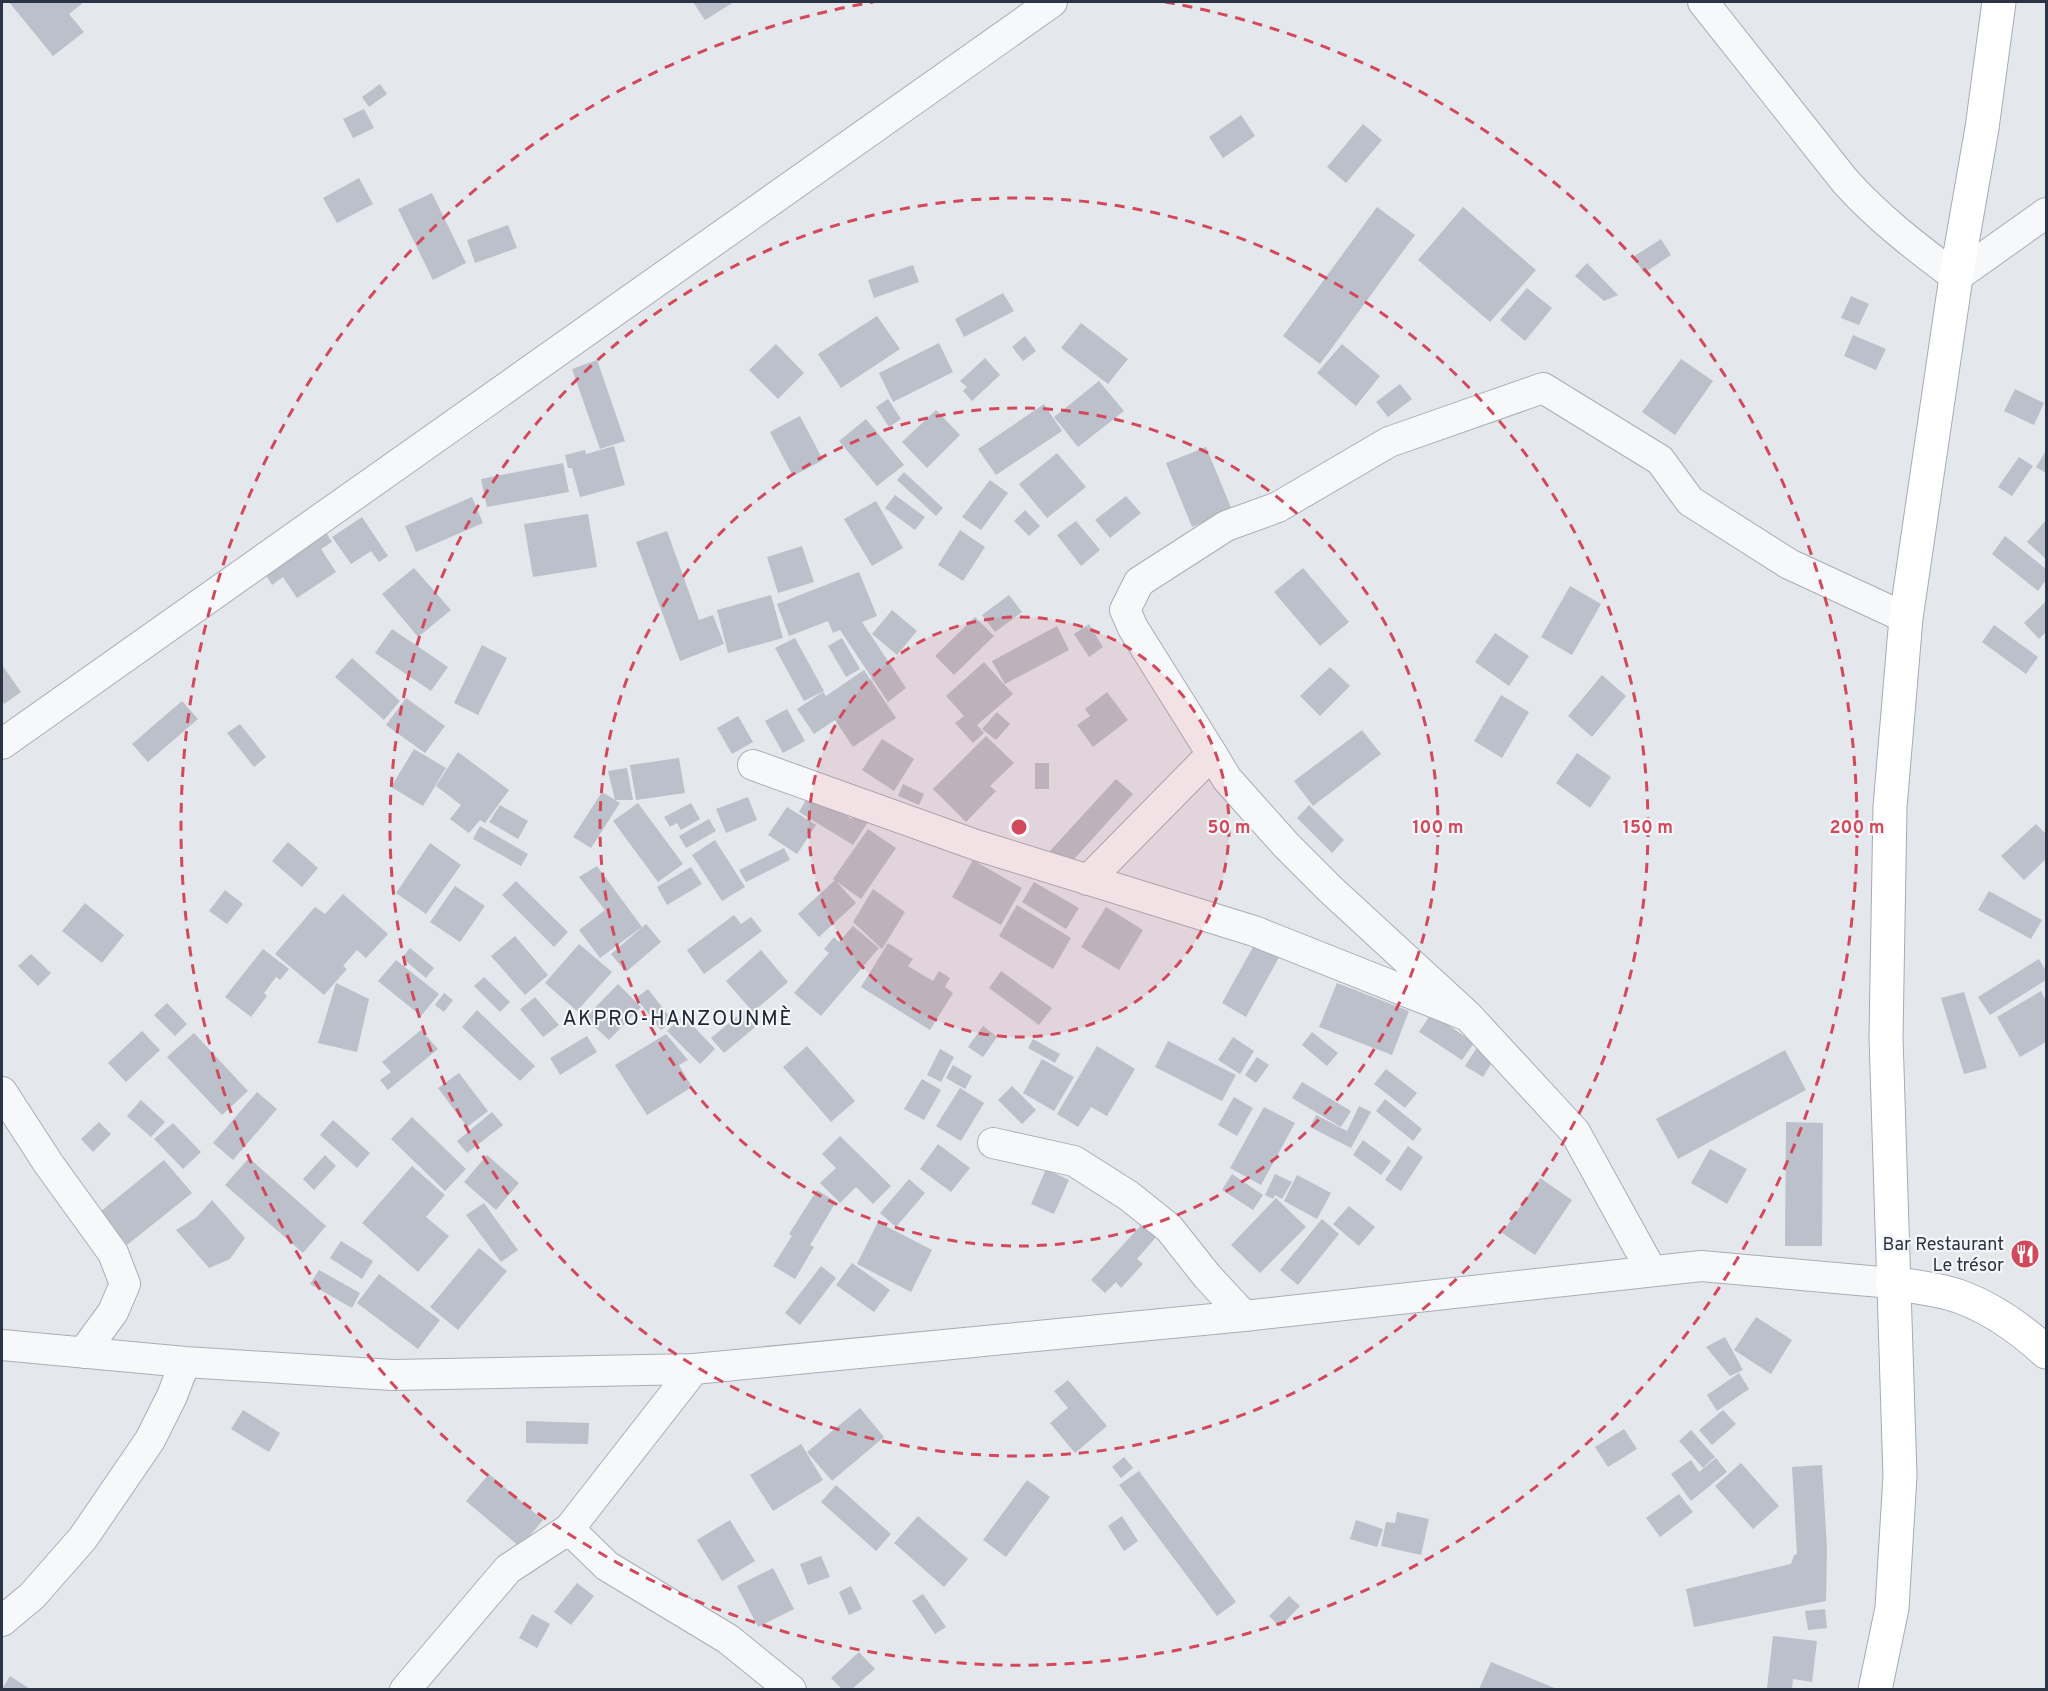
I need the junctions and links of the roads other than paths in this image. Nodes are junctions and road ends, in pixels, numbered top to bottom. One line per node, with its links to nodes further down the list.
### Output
1 (1052, 2): 7 (street)
2 (1703, 2): 5 (street)
3 (1999, 2): 5 (main road)
4 (2046, 213): 5 (street)
5 (1956, 277): 6 (main road)
6 (1906, 618): 8 (street); 15 (main road)
7 (2, 744)
8 (1212, 754): 10 (street); 11 (street)
9 (753, 765): 10 (street)
10 (1088, 880): 11 (street)
11 (1468, 1016): 14 (street)
12 (2, 1092): 19 (street)
13 (993, 1143): 16 (street)
14 (1651, 1270): 15 (street); 16 (street)
15 (1892, 1283): 18 (main road); 26 (main road)
16 (1244, 1316): 21 (street)
17 (2, 1345): 19 (street)
18 (2046, 1352)
19 (83, 1353): 20 (street)
20 (185, 1362): 21 (street); 23 (street)
21 (694, 1369): 22 (street)
22 (569, 1529): 24 (street); 25 (street)
23 (2, 1621)
24 (405, 1689)
25 (791, 1689)
26 (1875, 1689)

